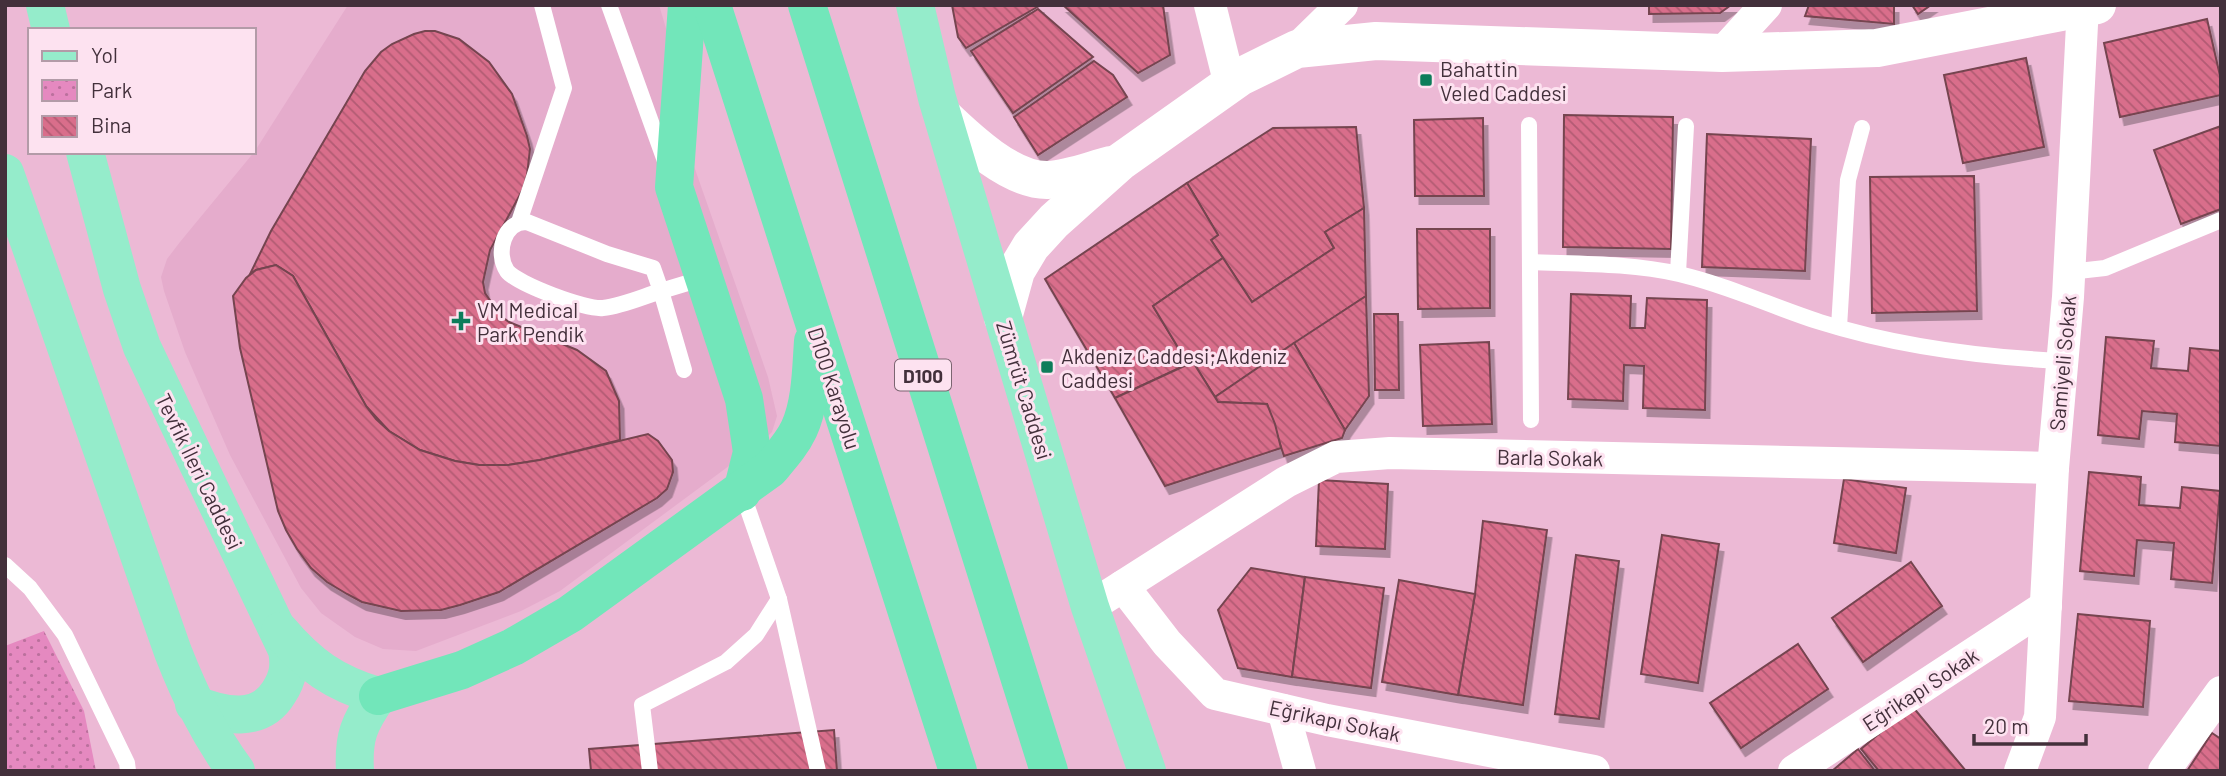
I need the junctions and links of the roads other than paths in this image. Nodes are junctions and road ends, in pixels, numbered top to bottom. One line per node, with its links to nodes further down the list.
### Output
1 (45, 5): 12 (main road)
2 (542, 5): 25 (lane)
3 (610, 5): 23 (lane)
4 (687, 5): 23 (highway)
5 (712, 5): 32 (highway, D100 Karayolu)
6 (807, 5): 49 (highway, D100)
7 (915, 5): 16 (main road, Zümrüt Caddesi)
8 (1210, 5): 15 (street)
9 (1342, 5): 13 (street)
10 (1766, 5): 14 (street)
11 (2087, 7): 14 (street); 27 (street, Samiyeli Sokak)
12 (51, 28)
13 (1297, 49): 14 (street); 15 (street)
14 (1722, 53)
15 (1230, 85): 21 (street)
16 (943, 116): 21 (street); 31 (main road, Zümrüt Caddesi)
17 (1529, 125): 26 (lane)
18 (1686, 125): 28 (lane)
19 (1862, 128): 33 (lane)
20 (86, 154): 44 (main road, Tevfik İleri Caddesi)
21 (1120, 162): 31 (street)
22 (5, 173): 47 (main road)
23 (674, 187): 29 (highway)
24 (2221, 219): 27 (lane)
25 (519, 222): 30 (lane); 30 (lane)
26 (1530, 262): 28 (lane); 36 (lane)
27 (2069, 272): 34 (street, Samiyeli Sokak)
28 (1678, 273): 33 (lane)
29 (704, 277): 30 (lane); 38 (highway)
30 (661, 291): 35 (lane)
31 (1003, 318): 43 (main road, Zümrüt Caddesi)
32 (815, 325): 38 (highway); 55 (highway, D100 Karayolu)
33 (1839, 327): 34 (lane)
34 (2063, 361): 37 (street, Samiyeli Sokak)
35 (684, 370)
36 (1531, 420)
37 (2053, 468): 40 (street, Barla Sokak); 42 (street, Samiyeli Sokak)
38 (742, 492): 41 (lane); 46 (highway)
39 (5, 565): 50 (lane)
40 (1123, 586): 43 (street, Barla Sokak); 48 (street, Eğrikapı Sokak)
41 (779, 599): 53 (lane); 54 (lane)
42 (2046, 606): 59 (street, Eğrikapı Sokak); 60 (street, Samiyeli Sokak)
43 (1090, 607): 56 (main road, Zümrüt Caddesi)
44 (275, 625): 46 (main road); 47 (main road, Tevfik İleri Caddesi)
45 (2221, 692): 61 (street)
46 (378, 696): 52 (main road)
47 (194, 704): 51 (main road)
48 (1283, 710): 57 (street); 58 (street, Eğrikapı Sokak)
49 (1047, 762)
50 (129, 768)
51 (236, 771)
52 (355, 771)
53 (650, 771)
54 (818, 771)
55 (958, 771)
56 (1147, 771)
57 (1300, 771)
58 (1594, 771)
59 (1794, 771)
60 (2020, 771)
61 (2164, 771)

